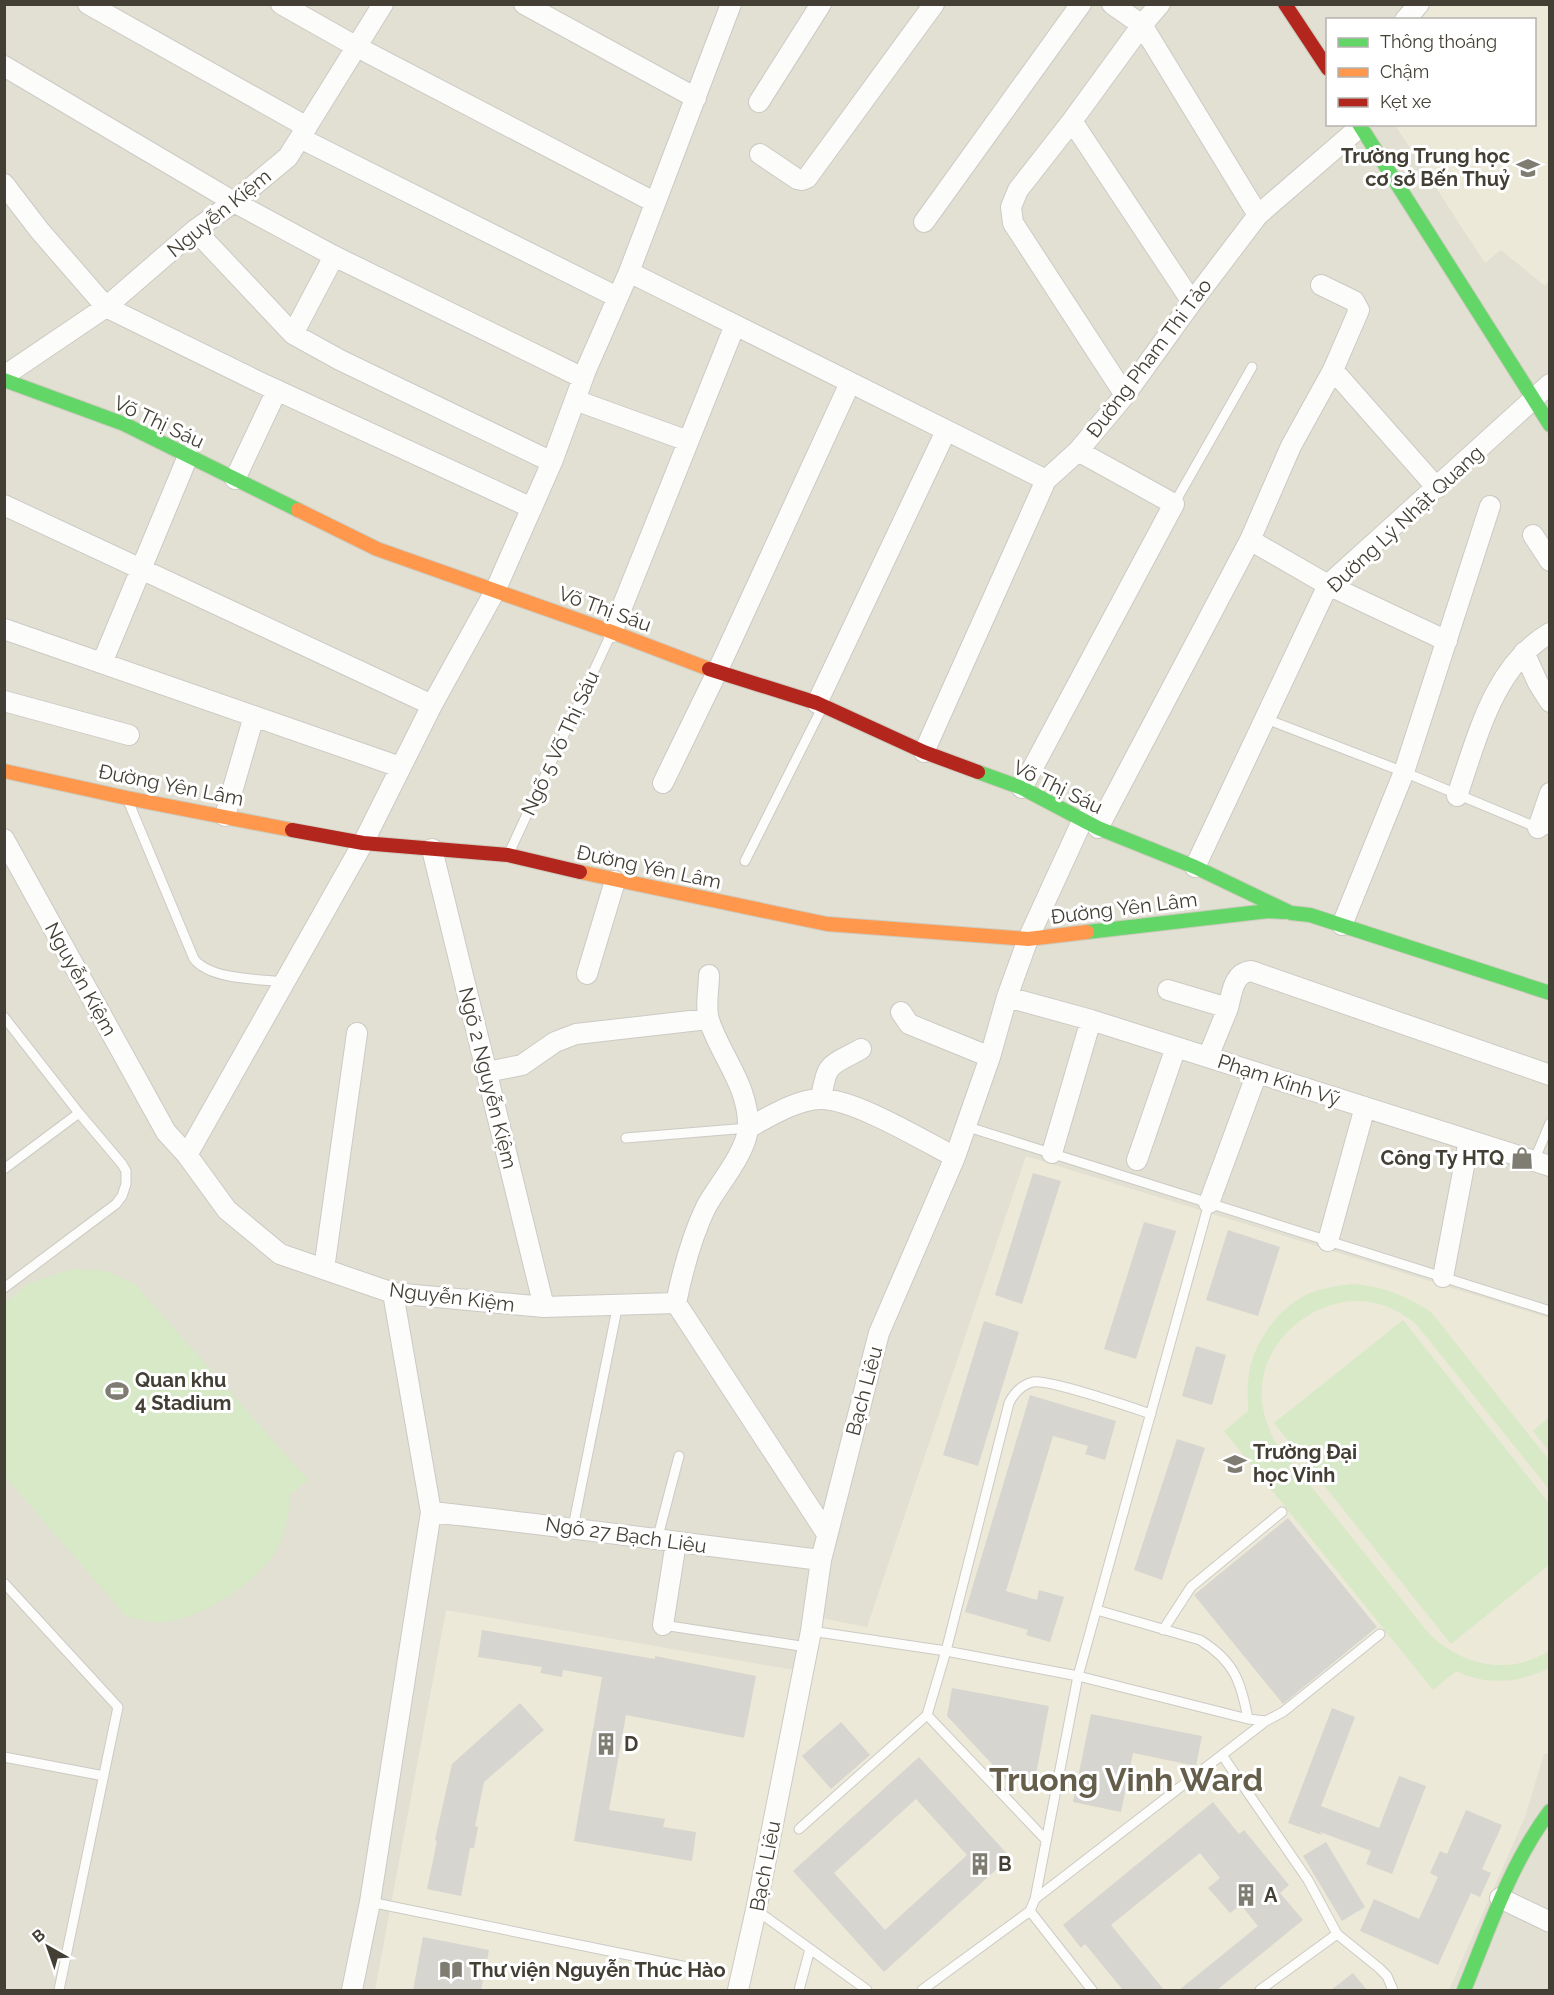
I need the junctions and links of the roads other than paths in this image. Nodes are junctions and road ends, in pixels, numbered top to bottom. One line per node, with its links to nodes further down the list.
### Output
1 (88, 4): 22 (street)
2 (281, 4): 15 (street)
3 (384, 4): 15 (street, Nguyễn Kiệm)
4 (524, 4): 18 (street)
5 (731, 4): 18 (street)
6 (821, 4): 19 (street)
7 (933, 4): 23 (street)
8 (1081, 4): 28 (street)
9 (1112, 4): 14 (street)
10 (1160, 4): 14 (street)
11 (1285, 4): 17 (street)
12 (1419, 4): 13 (street)
13 (1407, 18)
14 (1142, 25): 20 (street); 27 (street)
15 (357, 47): 22 (street, Nguyễn Kiệm); 26 (street)
16 (4, 66): 25 (street)
17 (1326, 66)
18 (696, 98): 26 (street)
19 (759, 102)
20 (1072, 122): 34 (street); 45 (street)
21 (1360, 126): 27 (street, Đường Pham Thi Tảo); 47 (street)
22 (303, 132): 25 (street, Nguyễn Kiệm); 33 (street)
23 (760, 154)
24 (4, 184): 35 (street)
25 (234, 202): 29 (street, Nguyễn Kiệm); 30 (street)
26 (654, 202): 31 (street)
27 (1258, 214): 34 (street, Đường Pham Thi Tảo)
28 (924, 222)
29 (195, 230): 35 (street, Nguyễn Kiệm); 37 (street)
30 (334, 256): 37 (street); 41 (street)
31 (629, 272): 33 (street); 36 (street)
32 (1321, 285): 39 (street, Bạch Liêu)
33 (617, 297): 41 (street)
34 (1192, 302): 45 (street, Đường Pham Thi Tảo)
35 (106, 307): 40 (street, Nguyễn Kiệm); 44 (street)
36 (735, 325): 42 (street); 50 (street)
37 (293, 334): 53 (street)
38 (1252, 367): 57 (lane)
39 (1333, 370): 56 (street); 62 (street, Bạch Liêu)
40 (4, 378): 52 (street, Võ Thị Sáu)
41 (583, 378): 46 (street)
42 (850, 382): 49 (street); 73 (street)
43 (1550, 384): 47 (street, Đường Lý Nhật Quang)
44 (277, 390): 54 (street); 60 (street)
45 (1125, 395): 51 (street, Đường Pham Thi Tảo)
46 (575, 400): 50 (street); 53 (street)
47 (1534, 400): 48 (street); 56 (street, Đường Lý Nhật Quang)
48 (1550, 424)
49 (946, 430): 55 (street); 76 (street)
50 (688, 441): 68 (street)
51 (1078, 451): 55 (street, Đường Pham Thi Tảo); 57 (street)
52 (188, 456): 54 (street, Võ Thị Sáu); 64 (street)
53 (552, 462): 60 (street)
54 (235, 479): 66 (street, Võ Thị Sáu)
55 (1046, 480): 81 (street, Đường Pham Thi Tảo)
56 (1437, 488): 65 (street, Đường Lý Nhật Quang)
57 (1174, 504): 86 (street)
58 (4, 505): 64 (street)
59 (1490, 506): 70 (street)
60 (532, 508): 66 (street)
61 (1533, 536): 63 (street)
62 (1250, 540): 65 (street); 91 (street, Bạch Liêu)
63 (1550, 561)
64 (141, 569): 72 (street); 77 (street)
65 (1328, 585): 70 (street); 79 (street, Đường Lý Nhật Quang)
66 (495, 591): 68 (street, Võ Thị Sáu); 77 (street)
67 (4, 629): 72 (street)
68 (612, 632): 73 (street, Võ Thị Sáu); 96 (lane, Ngõ 5 Võ Thị Sáu)
69 (1550, 633): 71 (street)
70 (1447, 641): 84 (street)
71 (1524, 652): 75 (street); 88 (street)
72 (102, 663): 78 (street)
73 (717, 672): 76 (street, Võ Thị Sáu); 85 (street)
74 (4, 701): 80 (street)
75 (1550, 702)
76 (820, 704): 81 (street, Võ Thị Sáu); 97 (lane)
77 (432, 705): 82 (street)
78 (254, 716): 82 (street); 90 (street)
79 (1266, 719): 84 (lane); 98 (street, Đường Lý Nhật Quang)
80 (129, 735)
81 (924, 752): 86 (street, Võ Thị Sáu)
82 (400, 767): 94 (street)
83 (4, 771): 89 (street, Đường Yên Lâm)
84 (1404, 772): 88 (lane); 101 (street)
85 (663, 783)
86 (1022, 788): 91 (street, Võ Thị Sáu)
87 (1550, 793): 92 (street)
88 (1457, 796): 92 (lane)
89 (127, 798): 90 (street, Đường Yên Lâm); 105 (lane)
90 (225, 816): 94 (street, Đường Yên Lâm)
91 (1090, 823): 98 (street, Võ Thị Sáu); 102 (street, Bạch Liêu)
92 (1544, 829)
93 (4, 839): 131 (street, Nguyễn Kiệm)
94 (363, 843): 95 (street, Đường Yên Lâm); 105 (street)
95 (432, 849): 96 (street, Đường Yên Lâm); 119 (street, Ngõ 2 Nguyễn Kiệm)
96 (508, 855): 99 (street, Đường Yên Lâm)
97 (745, 861)
98 (1195, 867): 100 (street, Võ Thị Sáu)
99 (615, 881): 102 (street, Đường Yên Lâm); 103 (street)
100 (1291, 913): 101 (street); 102 (street, Đường Yên Lâm)
101 (1341, 926): 107 (street)
102 (1028, 939): 108 (street, Bạch Liêu)
103 (588, 974)
104 (709, 975): 112 (street)
105 (285, 982): 131 (street)
106 (1168, 990): 109 (street)
107 (1550, 993)
108 (1007, 997): 113 (street, Phạm Kinh Vỹ); 118 (street, Bạch Liêu)
109 (1228, 1008): 117 (street); 121 (street)
110 (901, 1012): 118 (street)
111 (4, 1017): 124 (lane)
112 (708, 1019): 119 (street); 127 (street)
113 (1092, 1020): 115 (street, Phạm Kinh Vỹ); 130 (street)
114 (357, 1033): 138 (street)
115 (1176, 1047): 117 (street, Phạm Kinh Vỹ); 133 (street)
116 (861, 1049): 122 (street)
117 (1208, 1057): 120 (street, Phạm Kinh Vỹ)
118 (990, 1058): 126 (street, Bạch Liêu)
119 (487, 1072): 144 (street, Ngõ 2 Nguyễn Kiệm)
120 (1257, 1073): 123 (street, Phạm Kinh Vỹ); 136 (street)
121 (1550, 1074)
122 (821, 1099): 127 (street); 132 (street)
123 (1365, 1107): 129 (street, Phạm Kinh Vỹ); 137 (street)
124 (79, 1113): 135 (lane); 140 (lane)
125 (1550, 1123): 134 (lane)
126 (965, 1126): 130 (lane); 132 (street, Bạch Liêu)
127 (748, 1128): 128 (lane); 142 (street)
128 (626, 1138)
129 (1469, 1140): 134 (street, Phạm Kinh Vỹ); 139 (street)
130 (1052, 1154): 136 (lane)
131 (187, 1155): 138 (street, Nguyễn Kiệm)
132 (955, 1157): 151 (street, Bạch Liêu)
133 (1137, 1160)
134 (1542, 1163)
135 (4, 1169)
136 (1209, 1203): 137 (lane); 146 (lane)
137 (1328, 1241): 139 (lane)
138 (324, 1269): 141 (street, Nguyễn Kiệm)
139 (1443, 1277): 145 (lane)
140 (4, 1288)
141 (393, 1293): 144 (street, Nguyễn Kiệm); 148 (street)
142 (676, 1303): 143 (street, Nguyễn Kiệm); 151 (street)
143 (618, 1304): 144 (street, Nguyễn Kiệm); 150 (lane)
144 (544, 1307)
145 (1550, 1311)
146 (1151, 1414): 155 (lane); 160 (lane)
147 (679, 1456): 152 (lane)
148 (431, 1512): 150 (street, Ngõ 27 Bạch Liêu); 173 (street)
149 (1282, 1512): 157 (lane)
150 (573, 1527): 152 (street, Ngõ 27 Bạch Liêu)
151 (827, 1534): 153 (street, Bạch Liêu)
152 (667, 1541): 153 (street, Ngõ 27 Bạch Liêu); 156 (street)
153 (821, 1560): 159 (street, Bạch Liêu)
154 (4, 1582): 167 (lane)
155 (1096, 1610): 157 (lane); 161 (lane)
156 (663, 1625): 159 (lane)
157 (1163, 1630): 163 (lane)
158 (1380, 1634): 164 (lane)
159 (809, 1639): 160 (lane); 174 (street, Bạch Liêu)
160 (946, 1651): 161 (lane); 162 (lane)
161 (1078, 1676): 163 (lane); 170 (lane)
162 (927, 1715): 169 (lane); 170 (lane)
163 (1248, 1719): 164 (lane)
164 (1266, 1721): 165 (lane)
165 (1222, 1755): 172 (lane); 177 (lane)
166 (4, 1757): 167 (lane)
167 (104, 1776): 180 (lane)
168 (1550, 1811): 171 (street)
169 (799, 1829)
170 (1046, 1840): 172 (lane)
171 (1500, 1898): 176 (street); 189 (street)
172 (1035, 1899): 175 (lane)
173 (369, 1902): 179 (lane); 181 (street)
174 (756, 1910): 178 (lane); 182 (street, Bạch Liêu)
175 (1030, 1911): 185 (lane); 186 (lane)
176 (1550, 1923)
177 (1337, 1934): 187 (lane); 188 (lane)
178 (810, 1949): 183 (lane); 184 (lane)
179 (692, 1968)
180 (59, 1990)
181 (352, 1990)
182 (738, 1990)
183 (799, 1990)
184 (867, 1990)
185 (922, 1990)
186 (1092, 1990)
187 (1260, 1990)
188 (1393, 1990)
189 (1464, 1990)

